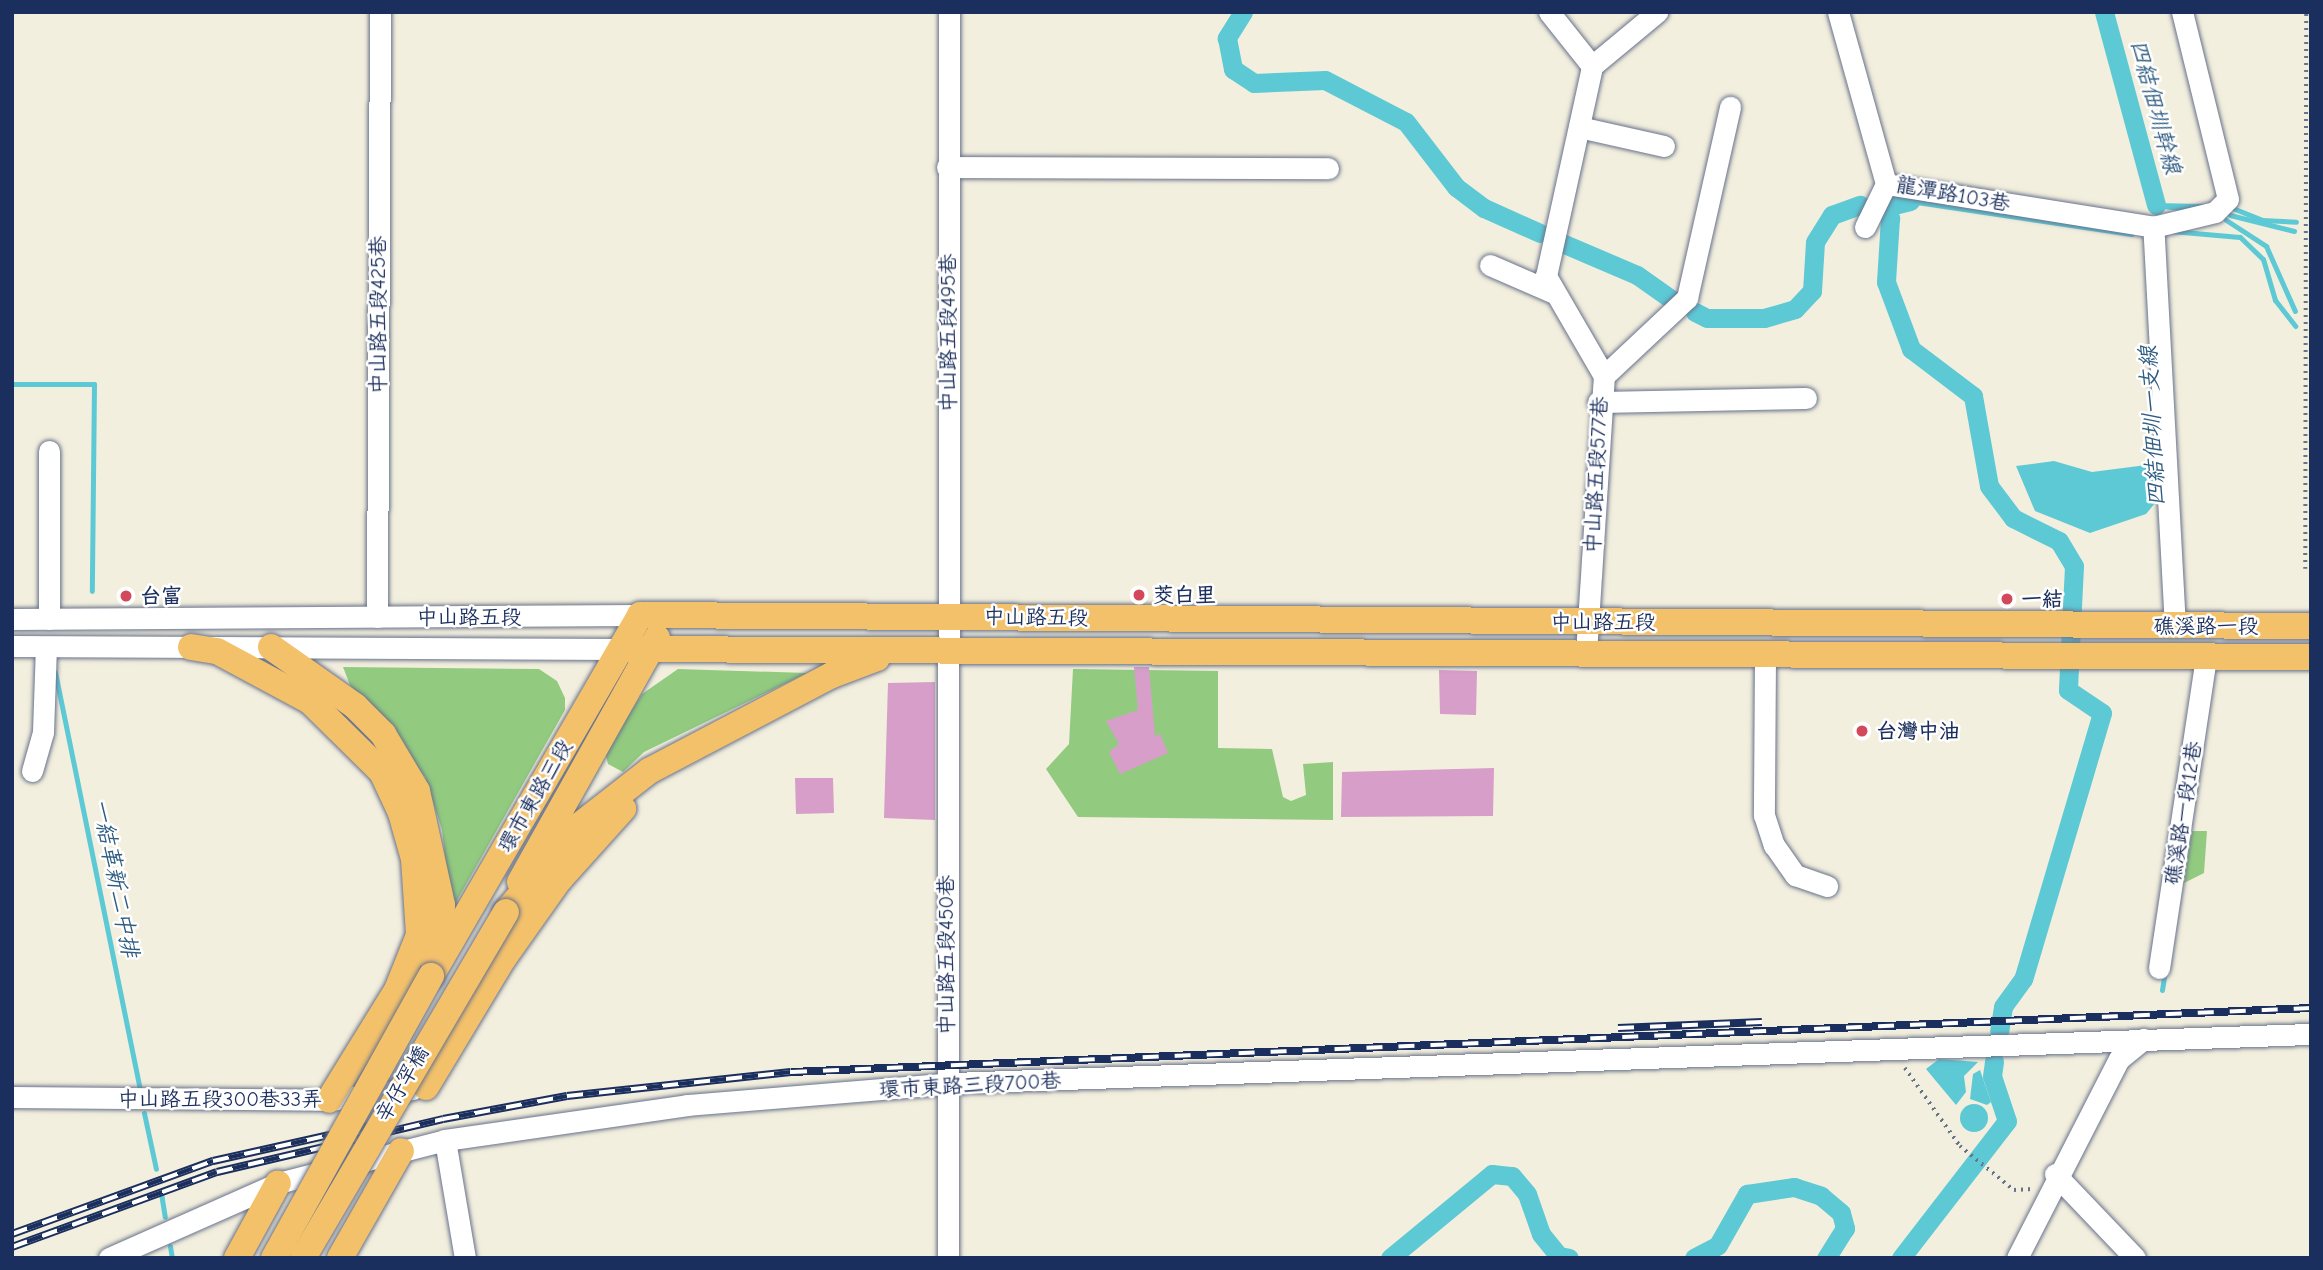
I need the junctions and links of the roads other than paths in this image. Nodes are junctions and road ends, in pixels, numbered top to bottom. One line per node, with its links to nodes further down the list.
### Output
1 (380, 12): 25 (street, 中山路五段425巷)
2 (949, 12): 11 (street, 中山路五段495巷)
3 (1549, 12): 7 (street)
4 (1657, 12): 7 (street)
5 (1838, 12): 13 (street, 龍潭路103巷)
6 (2182, 12): 14 (street)
7 (1592, 66): 9 (street, 中山路五段577巷)
8 (1730, 107): 18 (street)
9 (1579, 127): 10 (street); 17 (street, 中山路五段577巷)
10 (1664, 146)
11 (947, 167): 12 (street); 24 (street, 中山路五段495巷)
12 (1328, 168)
13 (1886, 184): 14 (street, 龍潭路103巷); 15 (street)
14 (2153, 227): 31 (street)
15 (1865, 228)
16 (1490, 265): 17 (street)
17 (1552, 292): 18 (street, 中山路五段577巷)
18 (1604, 376): 20 (street, 中山路五段577巷)
19 (1806, 398): 20 (street)
20 (1598, 402): 28 (street, 中山路五段577巷)
21 (49, 451): 27 (street)
22 (640, 615): 23 (main road, 中山路五段); 25 (street, 中山路五段); 36 (main road, 環市東路三段)
23 (670, 616): 24 (main road, 中山路五段); 37 (main road, 環市東路三段)
24 (950, 616): 28 (main road, 中山路五段); 39 (street, 中山路五段495巷)
25 (377, 617): 27 (street, 中山路五段)
26 (12, 619): 27 (street, 中山路五段)
27 (49, 619)
28 (1588, 622): 29 (main road, 中山路五段); 40 (street, 中山路五段577巷)
29 (2100, 626): 31 (main road, 礁溪路一段)
30 (2311, 626): 31 (main road, 礁溪路一段)
31 (2175, 627)
32 (12, 646): 33 (street, 中山路五段)
33 (46, 647): 34 (street, 中山路五段); 46 (street)
34 (191, 647): 35 (street, 中山路五段); 56 (main road)
35 (271, 648): 36 (street, 中山路五段); 50 (main road)
36 (621, 649): 37 (main road, 中山路五段); 50 (main road, 環市東路三段)
37 (649, 650): 38 (main road, 中山路五段); 48 (main road, 環市東路三段)
38 (895, 652): 39 (main road, 中山路五段); 45 (main road)
39 (946, 653): 40 (main road, 中山路五段); 53 (street, 中山路五段450巷)
40 (1586, 653): 41 (main road, 中山路五段)
41 (1766, 657): 44 (main road, 中山路五段); 47 (street)
42 (2311, 657): 43 (main road, 礁溪路一段)
43 (2206, 658): 44 (main road, 礁溪路一段); 49 (street, 礁溪路一段12巷)
44 (2060, 660)
45 (706, 741): 48 (main road); 54 (main road)
46 (32, 771)
47 (1827, 886)
48 (506, 912): 64 (main road, 辛仔罕橋, bridge)
49 (2159, 968)
50 (431, 976): 63 (main road, 辛仔罕橋, bridge)
51 (2311, 1034): 52 (street, 環市東路三段700巷)
52 (2144, 1040): 53 (street, 環市東路三段700巷); 59 (street)
53 (945, 1084): 57 (street, 環市東路三段700巷); 67 (street, 中山路五段450巷)
54 (426, 1087): 56 (street, 中山路五段300巷33弄)
55 (12, 1097): 56 (street, 中山路五段300巷33弄)
56 (328, 1100)
57 (444, 1140): 58 (street, 環市東路三段700巷); 66 (street)
58 (401, 1151): 60 (street, 環市東路三段700巷); 65 (main road)
59 (2052, 1180): 68 (street); 69 (street)
60 (278, 1183): 61 (street, 環市東路三段700巷); 62 (main road)
61 (109, 1258)
62 (237, 1258)
63 (274, 1258)
64 (303, 1258)
65 (340, 1258)
66 (466, 1258)
67 (947, 1258)
68 (2017, 1258)
69 (2135, 1258)

